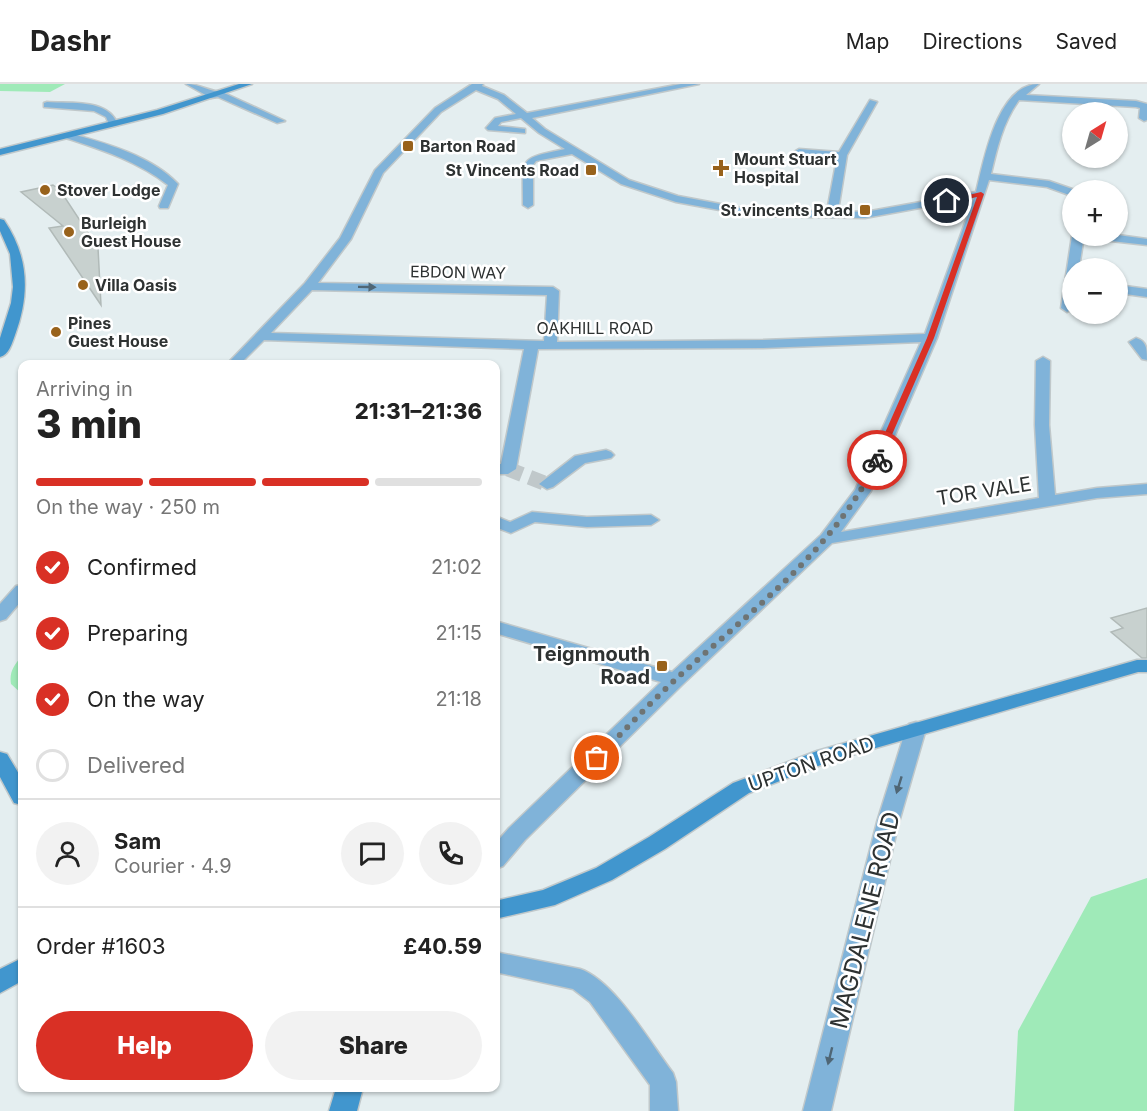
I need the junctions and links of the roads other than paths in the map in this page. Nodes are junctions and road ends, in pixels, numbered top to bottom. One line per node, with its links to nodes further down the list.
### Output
1 (190, 84): 8 (street)
2 (248, 84): 8 (street)
3 (632, 84): 7 (street)
4 (695, 84): 7 (street)
5 (1035, 84): 9 (street)
6 (476, 85): 12 (street); 31 (street)
7 (651, 93): 12 (street)
8 (217, 95): 14 (street); 15 (street)
9 (1017, 97): 13 (street); 22 (street)
10 (873, 102): 21 (street)
11 (47, 105): 15 (street)
12 (525, 116): 16 (street); 18 (street)
13 (1144, 118)
14 (280, 121)
15 (113, 125): 17 (street)
16 (522, 131)
17 (69, 136): 19 (street); 26 (street)
18 (572, 151): 25 (street); 27 (street)
19 (0, 152)
20 (799, 152): 21 (street)
21 (842, 155): 27 (street)
22 (986, 177): 23 (street); 24 (street)
23 (1062, 189)
24 (981, 194): 27 (street); 35 (street)
25 (528, 205)
26 (164, 206)
27 (832, 216)
28 (0, 222): 39 (street)
29 (1128, 240): 30 (street)
30 (1147, 242)
31 (309, 286): 34 (street); 38 (street, EBDON WAY, one-way to 38)
32 (1128, 290): 33 (street)
33 (1147, 293)
34 (260, 336): 37 (street, OAKHILL ROAD); 41 (street)
35 (930, 338): 38 (street, OAKHILL ROAD); 52 (street)
36 (1136, 342): 40 (street)
37 (532, 344): 38 (street, OAKHILL ROAD); 44 (street)
38 (555, 344)
39 (0, 353)
40 (1147, 356)
41 (237, 360)
42 (1043, 361): 47 (street)
43 (606, 455): 45 (street)
44 (502, 469)
45 (547, 484)
46 (1147, 489): 47 (street, TOR VALE)
47 (1047, 502): 52 (street, TOR VALE)
48 (651, 520): 50 (street)
49 (500, 523): 50 (street)
50 (512, 528): 51 (street)
51 (500, 536)
52 (827, 539): 57 (street)
53 (18, 595): 54 (street)
54 (0, 615)
55 (500, 628): 57 (street)
56 (1147, 666): 58 (street, UPTON ROAD)
57 (675, 680): 61 (street)
58 (916, 729): 62 (street, UPTON ROAD); 69 (street, MAGDALENE ROAD, one-way to 69)
59 (0, 759): 60 (street)
60 (18, 790)
61 (500, 854)
62 (500, 909)
63 (500, 963): 68 (street)
64 (18, 971): 65 (street)
65 (0, 982)
66 (349, 1092): 67 (street)
67 (343, 1111)
68 (664, 1111)
69 (816, 1111)

